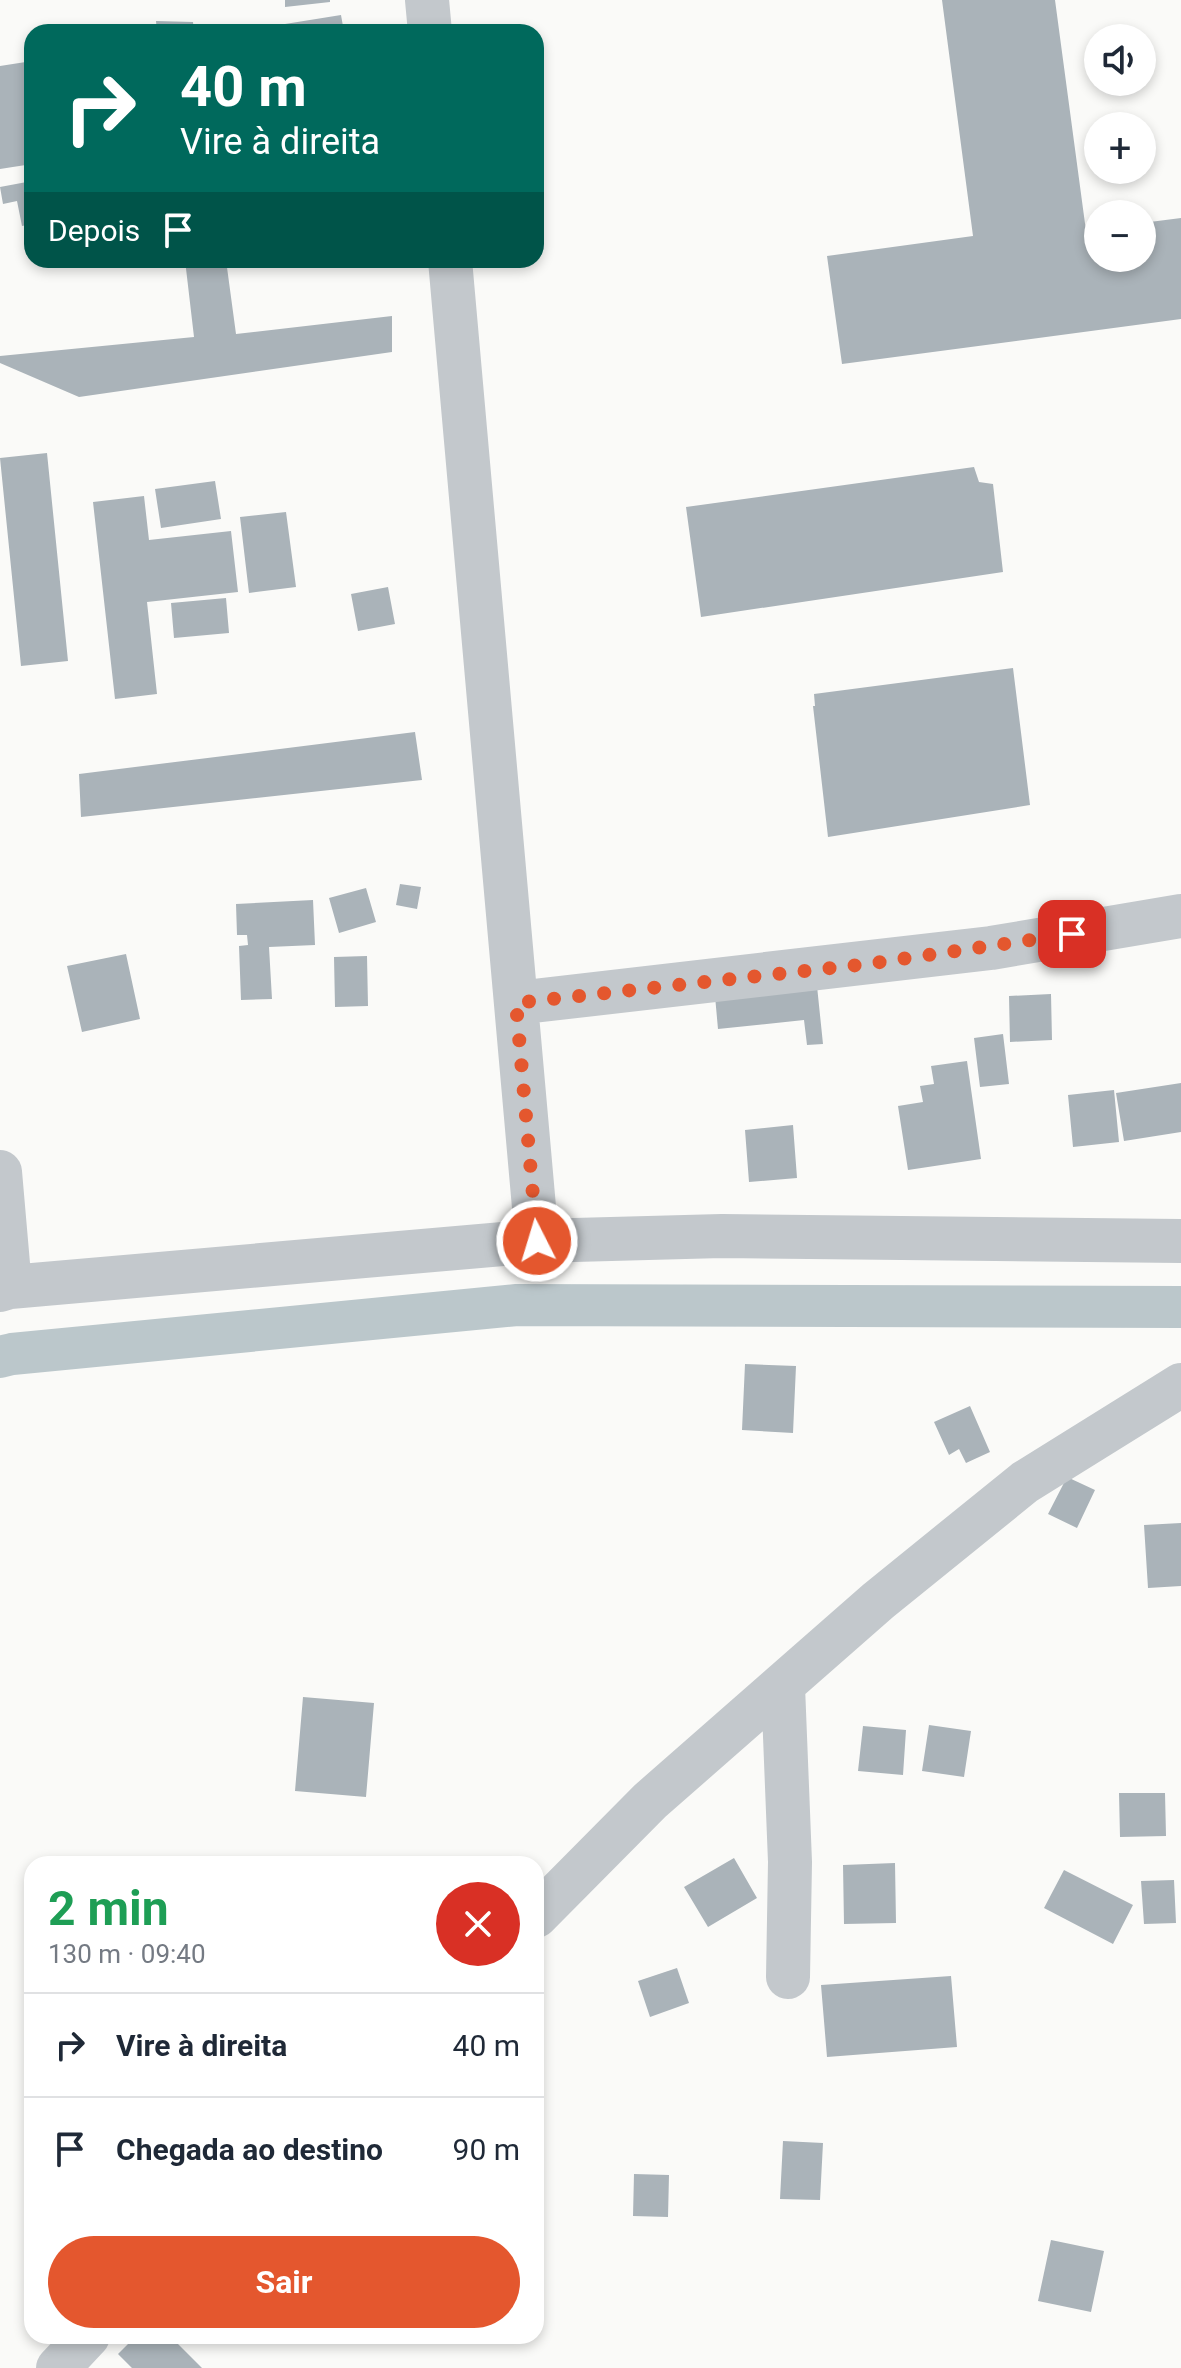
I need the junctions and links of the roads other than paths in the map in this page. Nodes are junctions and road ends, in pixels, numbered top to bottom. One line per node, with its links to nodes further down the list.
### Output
1 (427, 0): 2 (street)
2 (429, 24)
3 (451, 268): 5 (street)
4 (1181, 916): 5 (street)
5 (516, 1003): 7 (street)
6 (0, 1172): 9 (street)
7 (537, 1241): 8 (street); 9 (street)
8 (1181, 1241)
9 (5, 1289)
10 (1181, 1385): 11 (street)
11 (783, 1686): 12 (street); 13 (street)
12 (544, 1908)
13 (788, 1977)
14 (80, 2344): 15 (street)
15 (58, 2368)

